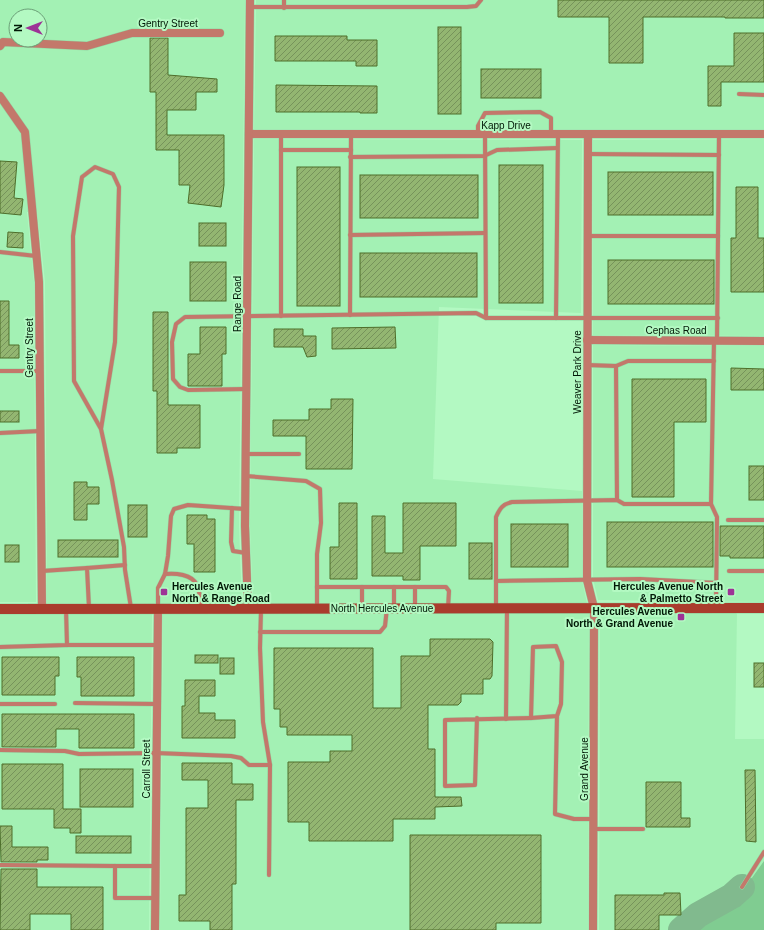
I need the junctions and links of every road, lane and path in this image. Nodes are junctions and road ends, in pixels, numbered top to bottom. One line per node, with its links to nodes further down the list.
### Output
1 (284, 0): 4 (lane)
2 (481, 0): 4 (lane)
3 (250, 4): 4 (lane); 10 (street, Range Road)
4 (284, 8)
5 (220, 33): 6 (street, Gentry Street)
6 (0, 46)
7 (739, 94): 8 (lane)
8 (764, 95)
9 (0, 96): 30 (street, Gentry Street)
10 (249, 134): 11 (street, Kapp Drive); 32 (street, Range Road)
11 (281, 134): 14 (street, Kapp Drive); 19 (lane)
12 (719, 134): 13 (street, Kapp Drive); 17 (street, Kapp Drive); 22 (lane)
13 (764, 134)
14 (351, 135): 15 (street, Kapp Drive); 20 (lane)
15 (481, 135): 16 (street, Kapp Drive); 16 (lane); 23 (lane)
16 (554, 135): 17 (street, Kapp Drive); 18 (lane)
17 (588, 135): 21 (street, Weaver Park Drive)
18 (557, 148): 23 (lane); 36 (lane)
19 (281, 150): 20 (lane); 33 (lane)
20 (350, 150): 24 (lane)
21 (587, 154): 22 (lane); 27 (street, Weaver Park Drive)
22 (719, 154): 28 (lane)
23 (484, 156): 24 (lane); 25 (lane)
24 (350, 157): 26 (lane)
25 (485, 233): 26 (lane); 35 (lane)
26 (350, 234): 31 (lane)
27 (587, 236): 28 (lane); 34 (street, Weaver Park Drive)
28 (718, 236): 37 (lane)
29 (0, 252): 30 (lane)
30 (37, 256): 45 (street, Gentry Street)
31 (350, 314): 33 (lane); 35 (lane)
32 (247, 316): 33 (lane); 46 (street, Range Road); 46 (lane)
33 (281, 316)
34 (587, 317): 36 (lane); 37 (lane); 38 (street, Weaver Park Drive)
35 (486, 318): 36 (lane)
36 (556, 318)
37 (718, 318): 39 (lane)
38 (587, 340): 39 (street, Cephas Road); 42 (street, Weaver Park Drive)
39 (715, 341): 40 (street, Cephas Road); 41 (lane)
40 (764, 341)
41 (714, 361): 43 (lane); 55 (lane)
42 (587, 365): 43 (lane); 53 (street, Weaver Park Drive)
43 (616, 366): 54 (lane)
44 (0, 371): 45 (lane)
45 (39, 371): 48 (street, Gentry Street)
46 (247, 389): 50 (street, Range Road)
47 (101, 428): 47 (lane); 61 (lane)
48 (40, 431): 49 (lane); 63 (street, Gentry Street)
49 (0, 433)
50 (246, 454): 51 (lane); 52 (street, Range Road)
51 (299, 454)
52 (246, 476): 57 (street, Range Road); 70 (lane)
53 (587, 500): 54 (lane); 67 (street, Weaver Park Drive); 68 (lane)
54 (617, 500): 55 (lane)
55 (712, 504): 69 (lane)
56 (232, 508): 57 (lane); 60 (lane); 66 (lane)
57 (245, 509): 60 (street, Range Road)
58 (728, 520): 59 (lane)
59 (764, 520)
60 (246, 553): 80 (street, Range Road)
61 (125, 565): 62 (lane); 77 (lane)
62 (87, 568): 63 (lane); 76 (lane)
63 (41, 571): 74 (street, Gentry Street)
64 (729, 571): 65 (lane)
65 (764, 571)
66 (165, 574): 78 (lane); 79 (lane)
67 (587, 580): 68 (lane); 69 (lane); 89 (street, Weaver Park Drive)
68 (496, 581): 87 (lane)
69 (717, 583): 90 (lane)
70 (317, 587): 71 (lane); 82 (lane)
71 (362, 587): 72 (lane); 83 (lane)
72 (394, 587): 73 (lane); 84 (lane)
73 (415, 587): 85 (lane); 86 (lane)
74 (42, 608): 75 (street, North Hercules Avenue); 91 (street, North Hercules Avenue)
75 (66, 608): 76 (street, North Hercules Avenue); 94 (lane)
76 (89, 608): 77 (street, North Hercules Avenue)
77 (131, 608): 78 (street, North Hercules Avenue)
78 (158, 608): 79 (street, North Hercules Avenue); 95 (street, Carroll Street)
79 (202, 608): 80 (street, North Hercules Avenue)
80 (248, 608): 81 (street, North Hercules Avenue)
81 (260, 608): 82 (street, North Hercules Avenue); 93 (lane)
82 (317, 608): 83 (street, North Hercules Avenue)
83 (362, 608): 84 (street, North Hercules Avenue)
84 (391, 608): 85 (street, North Hercules Avenue); 93 (lane)
85 (415, 608): 86 (street, North Hercules Avenue)
86 (448, 608): 87 (street, North Hercules Avenue)
87 (496, 608): 88 (street, North Hercules Avenue)
88 (507, 608): 89 (street, North Hercules Avenue); 103 (lane)
89 (594, 608): 90 (street, North Hercules Avenue); 108 (street, Grand Avenue)
90 (716, 608): 92 (street, North Hercules Avenue)
91 (0, 609)
92 (763, 610)
93 (260, 632): 107 (lane)
94 (67, 645): 95 (lane); 96 (lane)
95 (157, 645): 100 (street, Carroll Street)
96 (0, 647)
97 (0, 704): 98 (lane)
98 (55, 704)
99 (75, 704): 100 (lane)
100 (157, 704): 106 (street, Carroll Street)
101 (557, 716): 104 (lane); 104 (lane); 108 (lane)
102 (477, 718): 102 (lane); 103 (lane)
103 (506, 718): 104 (lane)
104 (531, 718)
105 (0, 750): 106 (lane)
106 (156, 753): 107 (lane); 114 (street, Carroll Street)
107 (270, 765): 115 (lane)
108 (594, 819): 109 (street, Grand Avenue)
109 (594, 829): 110 (lane); 119 (street, Grand Avenue)
110 (643, 829)
111 (764, 852): 116 (lane)
112 (0, 866): 113 (lane)
113 (115, 866): 114 (lane); 117 (lane)
114 (156, 866): 117 (street, Carroll Street)
115 (269, 875)
116 (742, 887)
117 (155, 898): 118 (street, Carroll Street)
118 (155, 930)
119 (593, 930)

